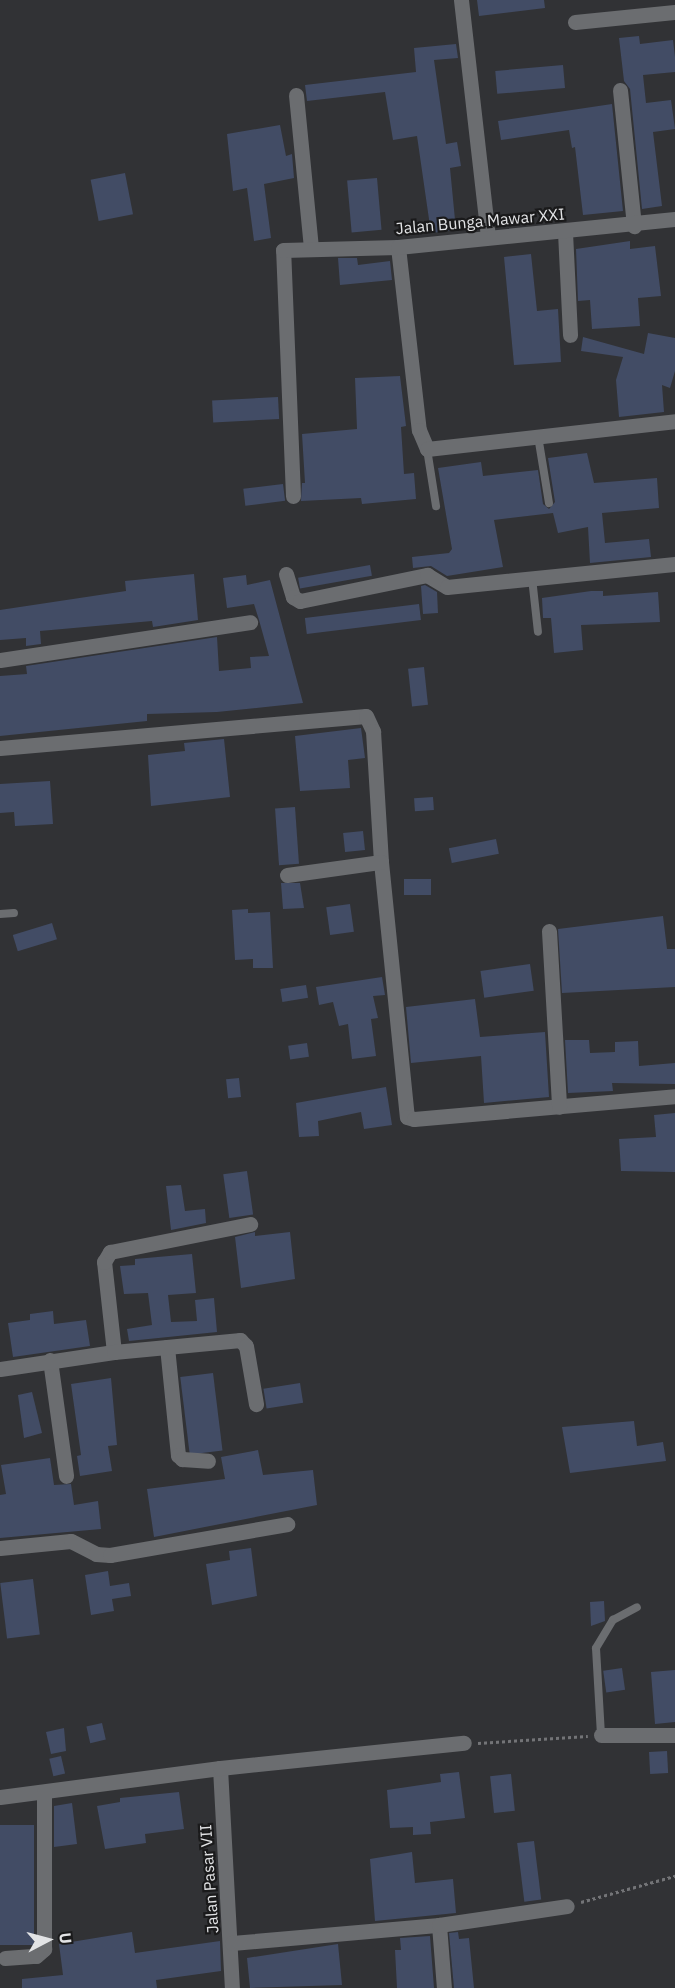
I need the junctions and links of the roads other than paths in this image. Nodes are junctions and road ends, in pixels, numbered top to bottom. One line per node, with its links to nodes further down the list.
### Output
1 (461, 0): 9 (street)
2 (675, 12): 3 (street)
3 (575, 22)
4 (620, 90): 7 (street)
5 (296, 95): 10 (street)
6 (675, 219): 7 (street, Jalan Bunga Mawar XXI)
7 (634, 226): 8 (street, Jalan Bunga Mawar XXI)
8 (566, 232): 9 (street, Jalan Bunga Mawar XXI); 12 (street)
9 (488, 236): 11 (street, Jalan Bunga Mawar XXI)
10 (311, 247): 11 (street, Jalan Bunga Mawar XXI); 16 (street, Jalan Bunga Mawar XXI)
11 (398, 247): 15 (street)
12 (570, 335)
13 (675, 421): 14 (street)
14 (538, 436): 15 (street); 17 (lane)
15 (427, 448): 18 (lane)
16 (293, 496)
17 (549, 503)
18 (436, 506)
19 (675, 564): 21 (street)
20 (286, 574): 21 (street)
21 (532, 577): 23 (lane)
22 (250, 622): 24 (street)
23 (538, 632)
24 (0, 660)
25 (0, 748): 26 (street)
26 (381, 862): 27 (street); 32 (street)
27 (287, 875)
28 (14, 913): 29 (lane)
29 (0, 914)
30 (549, 931): 32 (street)
31 (675, 1096): 32 (street)
32 (559, 1107)
33 (250, 1224): 35 (street)
34 (166, 1347): 35 (street); 38 (street); 39 (street)
35 (114, 1352): 36 (street)
36 (50, 1360): 37 (street); 40 (street)
37 (0, 1369)
38 (256, 1404)
39 (207, 1461)
40 (66, 1476)
41 (287, 1524): 42 (street)
42 (0, 1548)
43 (637, 1607): 44 (lane)
44 (601, 1735): 45 (street)
45 (675, 1735)
46 (464, 1743): 47 (street)
47 (220, 1768): 48 (street); 52 (street, Jalan Pasar VII)
48 (44, 1792): 49 (street); 53 (street)
49 (0, 1797)
50 (567, 1906): 51 (street)
51 (439, 1924): 52 (street); 55 (street)
52 (232, 1943): 54 (street, Jalan Pasar VII)
53 (5, 1958)
54 (232, 1988)
55 (444, 1988)

